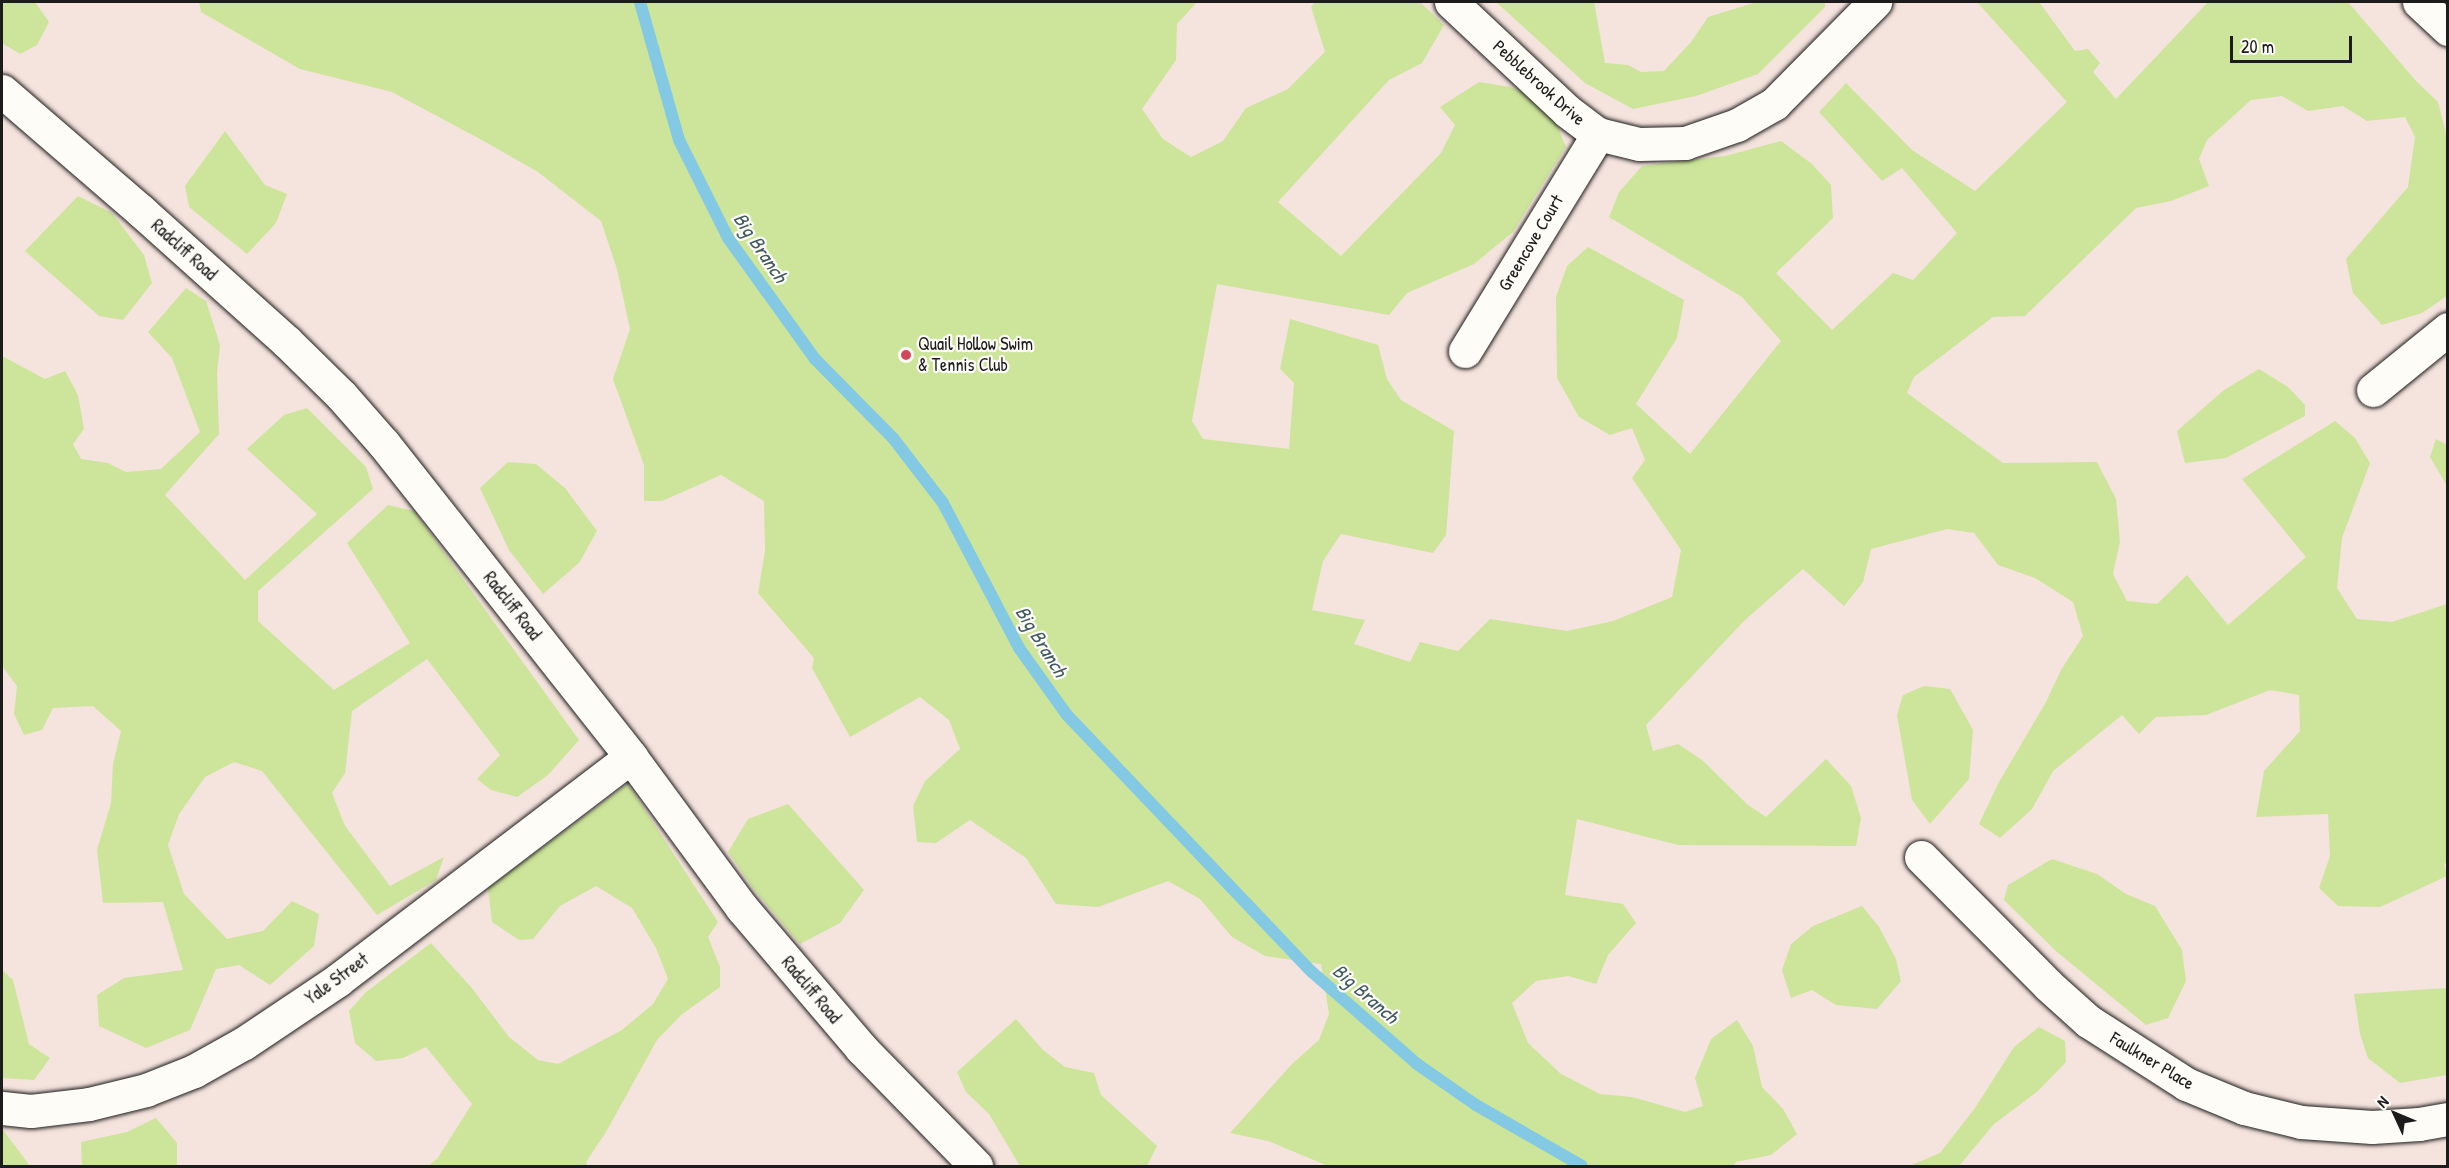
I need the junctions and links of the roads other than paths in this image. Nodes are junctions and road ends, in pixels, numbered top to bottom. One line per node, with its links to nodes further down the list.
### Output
1 (1451, 2): 6 (street, Pebblebrook Drive)
2 (1875, 2): 6 (street, Pebblebrook Drive)
3 (2419, 2): 4 (street)
4 (2448, 29)
5 (2, 91): 10 (street, Radcliff Road)
6 (1598, 134): 8 (street, Greencove Court)
7 (2448, 329): 9 (street)
8 (1465, 351)
9 (2373, 390)
10 (632, 757): 12 (street, Yale Street); 14 (street, Radcliff Road)
11 (1921, 856): 13 (street, Faulkner Place)
12 (2, 1108)
13 (2448, 1119)
14 (976, 1167)

